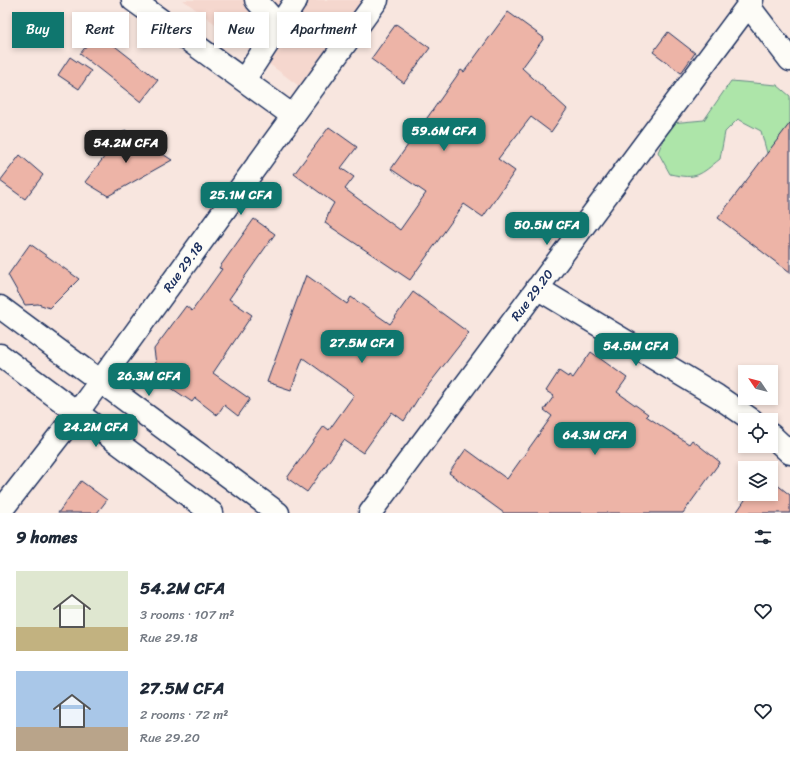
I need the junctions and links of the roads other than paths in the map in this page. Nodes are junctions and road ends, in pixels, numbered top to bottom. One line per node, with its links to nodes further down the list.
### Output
1 (133, 0): 10 (street)
2 (256, 0): 7 (street)
3 (296, 0): 6 (street)
4 (377, 0): 11 (street, Rue 29.18)
5 (750, 3): 9 (street); 12 (street, Rue 29.20)
6 (288, 12)
7 (277, 24)
8 (277, 29): 10 (street)
9 (790, 60)
10 (244, 80): 11 (street)
11 (293, 116): 15 (street, Rue 29.18)
12 (537, 288): 17 (street); 23 (street, Rue 29.20)
13 (0, 307): 15 (street)
14 (0, 355): 16 (street)
15 (100, 382): 16 (street, Rue 29.18); 22 (street)
16 (77, 413): 20 (street, Rue 29.18); 21 (street)
17 (742, 413)
18 (778, 442): 19 (street)
19 (790, 453)
20 (0, 512)
21 (212, 513)
22 (278, 513)
23 (370, 513)

